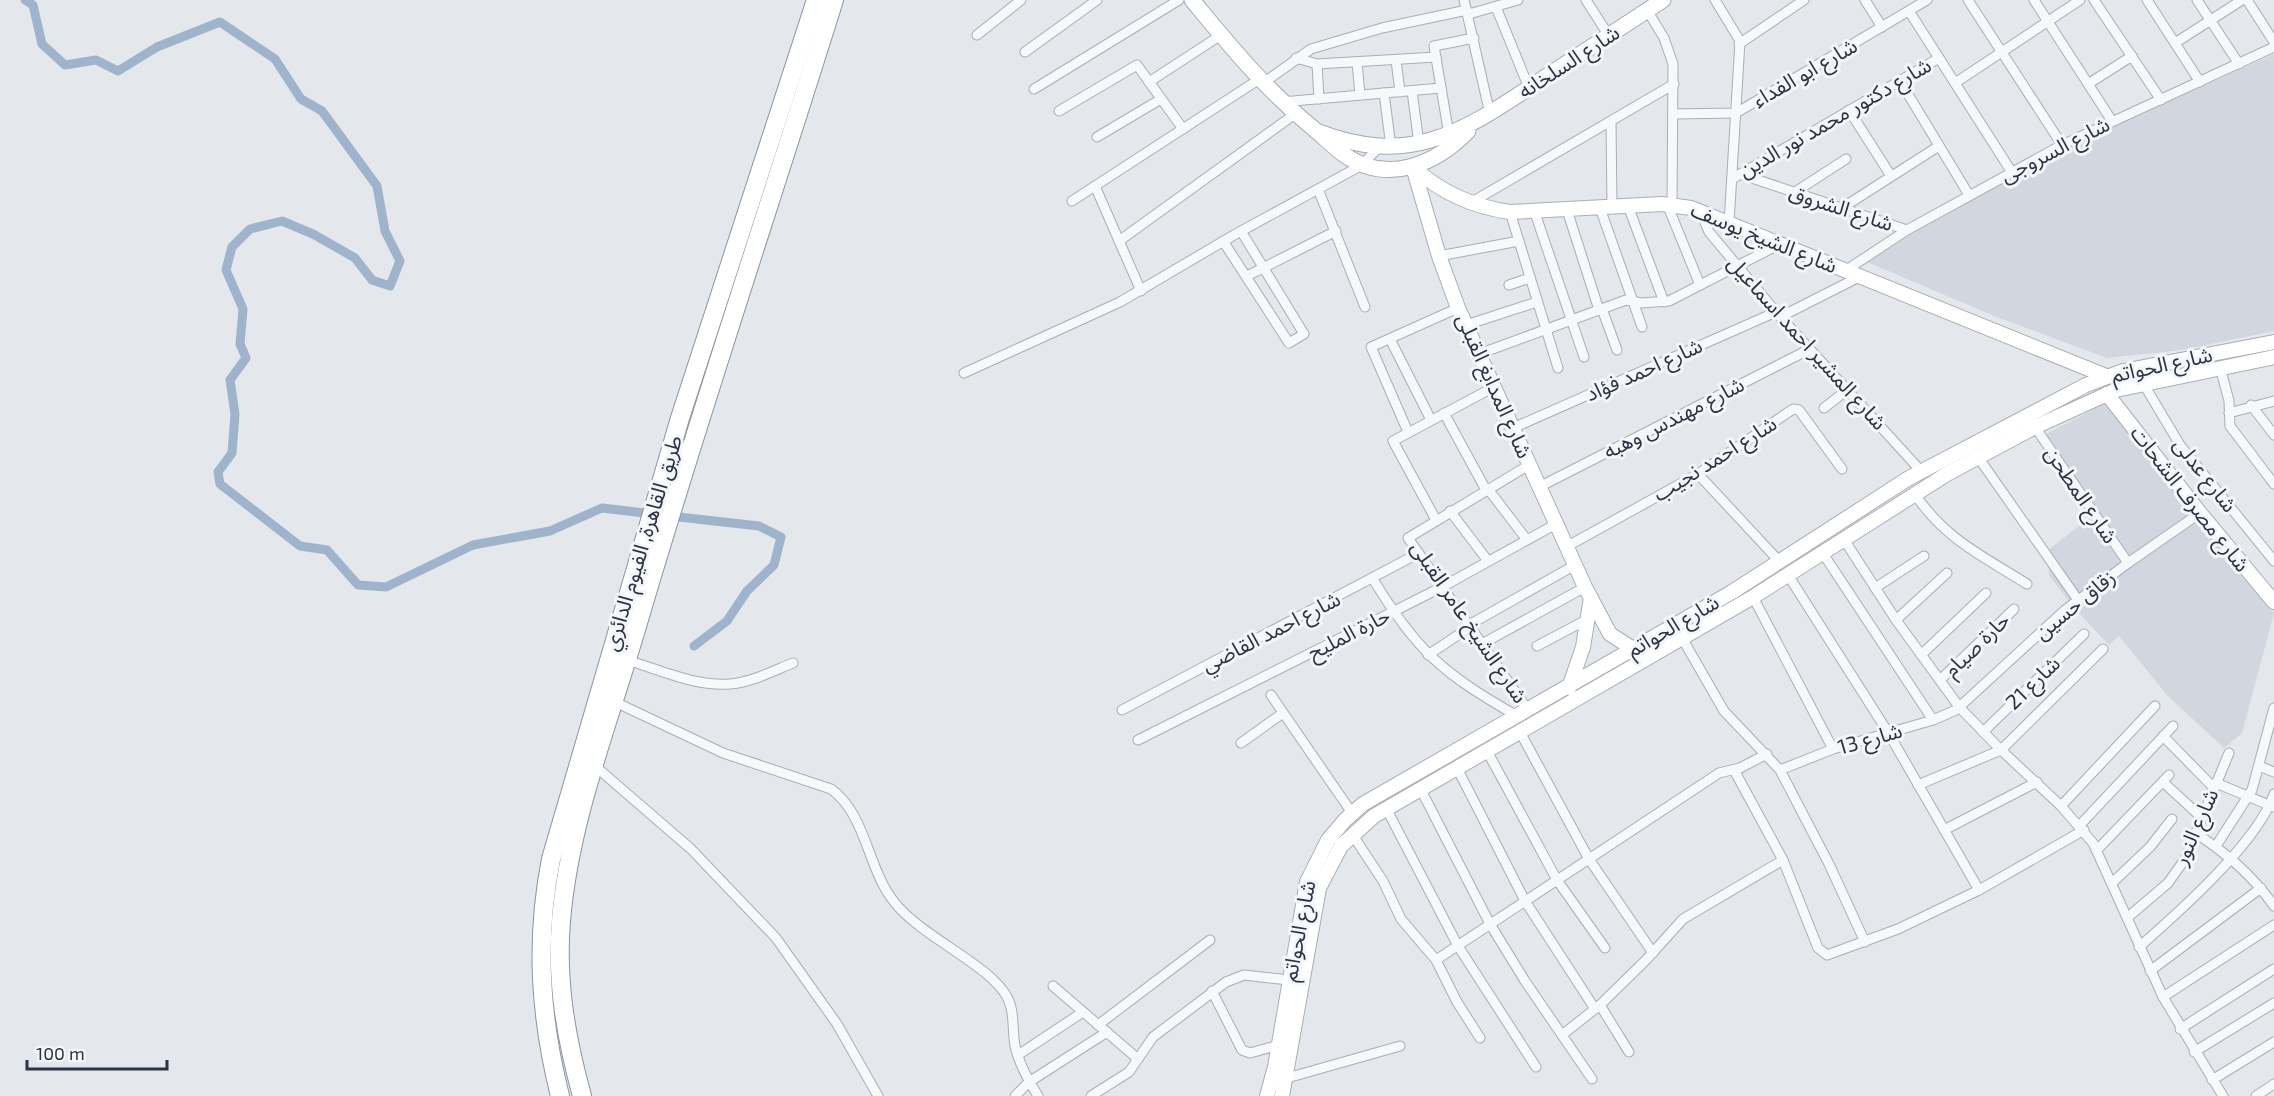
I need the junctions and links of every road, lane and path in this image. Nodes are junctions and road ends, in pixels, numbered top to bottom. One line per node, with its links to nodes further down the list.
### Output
1 (816, 0): 37 (highway, طريق القاهرة, الفيوم الدائري)
2 (834, 0): 37 (highway, طريق القاهرة, الفيوم الدائري)
3 (1021, 0): 30 (street)
4 (1097, 0): 39 (street)
5 (1179, 0): 58 (street)
6 (1192, 0): 31 (main road)
7 (1464, 0): 26 (street)
8 (1518, 0): 23 (street)
9 (1586, 0): 32 (street)
10 (1663, 0): 25 (main road, شارع السلخانه)
11 (1715, 0): 36 (street)
12 (1804, 0): 36 (street)
13 (1865, 0): 29 (street)
14 (1927, 0): 24 (street, شارع ابو الفداء)
15 (1968, 0): 40 (street)
16 (2034, 0): 28 (street)
17 (2080, 0): 28 (street)
18 (2094, 0): 42 (street)
19 (2147, 0): 35 (street)
20 (2198, 0): 27 (street)
21 (2242, 0): 27 (street)
22 (2247, 0): 34 (street)
23 (1496, 7): 26 (street); 57 (street)
24 (1910, 7): 29 (street, شارع ابو الفداء); 44 (street)
25 (1647, 10): 32 (main road, شارع السلخانه); 54 (street)
26 (1468, 12): 33 (street); 43 (street)
27 (2211, 20): 35 (street); 48 (street)
28 (2048, 21): 40 (street); 55 (street)
29 (1882, 27): 69 (street, شارع ابو الفداء)
30 (977, 35)
31 (1221, 35): 50 (street); 51 (main road)
32 (1609, 36): 57 (main road, شارع السلخانه)
33 (1474, 38): 41 (street); 71 (street)
34 (2274, 42)
35 (2175, 43): 52 (street)
36 (1739, 44): 69 (street)
37 (810, 46): 206 (highway, طريق القاهرة, الفيوم الدائري); 302 (highway, طريق القاهرة, الفيوم الدائري)
38 (2274, 47): 48 (street, شارع السروجى)
39 (1025, 52)
40 (2001, 52): 53 (street); 80 (street)
41 (1436, 57): 45 (street); 56 (street)
42 (2132, 57): 55 (street); 65 (street)
43 (1296, 58): 47 (street); 51 (street)
44 (1939, 58): 49 (street, شارع دكتور محمد نور الدين); 53 (street)
45 (1396, 60): 46 (street); 60 (street)
46 (1357, 62): 47 (street); 62 (street)
47 (1317, 64): 64 (street)
48 (2240, 64): 52 (street, شارع السروجى)
49 (1900, 81): 67 (street, شارع دكتور محمد نور الدين); 81 (street)
50 (1149, 82): 63 (street); 68 (street)
51 (1260, 82): 66 (main road); 75 (street)
52 (2200, 82): 65 (street, شارع السروجى)
53 (1955, 83): 86 (street)
54 (1674, 84): 72 (street); 73 (street)
55 (2088, 84): 74 (street)
56 (1441, 88): 59 (street); 78 (street)
57 (1529, 88): 71 (main road, شارع السلخانه)
58 (1034, 89)
59 (1412, 91): 60 (street); 79 (street)
60 (1400, 92): 61 (street)
61 (1384, 93): 62 (street); 82 (street)
62 (1360, 95): 64 (street)
63 (1161, 99): 75 (street); 77 (street)
64 (1319, 99): 66 (street)
65 (2160, 100): 74 (street, شارع السروجى)
66 (1281, 103): 70 (main road)
67 (1849, 110): 87 (street); 88 (street, شارع دكتور محمد نور الدين)
68 (1059, 111)
69 (1736, 113): 72 (street, شارع ابو الفداء); 88 (street)
70 (1295, 114): 76 (main road); 107 (street)
71 (1490, 114): 78 (main road, شارع السلخانه)
72 (1673, 114): 95 (street)
73 (1611, 121): 94 (street); 97 (street)
74 (2112, 122): 80 (street, شارع السروجى)
75 (1183, 129): 89 (street)
76 (1316, 131): 82 (main road); 84 (main road)
77 (1097, 137)
78 (1450, 140): 79 (main road); 85 (main road)
79 (1419, 144): 82 (main road)
80 (2062, 145): 86 (street, شارع السروجى)
81 (1939, 146): 87 (street); 92 (street)
82 (1385, 147): 84 (street)
83 (1846, 159): 91 (street)
84 (1362, 165): 85 (main road); 90 (street)
85 (1413, 167): 94 (main road, شارع الشيخ يوسف); 111 (main road, شارع المدابغ القبلى)
86 (2011, 171): 92 (street, شارع السروجى)
87 (1891, 176): 98 (street)
88 (1736, 177): 91 (street, شارع الشروق); 103 (street)
89 (1095, 186): 93 (street); 107 (street)
90 (1318, 189): 105 (street); 106 (street)
91 (1795, 192): 98 (street, شارع الشروق)
92 (1969, 195): 104 (street, شارع السروجى)
93 (1072, 201)
94 (1472, 202): 101 (main road, شارع الشيخ يوسف)
95 (1670, 204): 96 (main road, شارع الشيخ يوسف); 100 (main road, شارع الشيخ يوسف); 119 (street)
96 (1628, 206): 97 (main road, شارع الشيخ يوسف); 123 (street)
97 (1606, 208): 99 (main road, شارع الشيخ يوسف); 121 (street)
98 (1842, 208): 104 (street, شارع الشروق)
99 (1567, 210): 102 (main road, شارع الشيخ يوسف); 126 (street)
100 (1700, 211): 103 (main road, شارع الشيخ يوسف); 112 (street, شارع المشير احمد اسماعيل)
101 (1510, 212): 102 (main road, شارع الشيخ يوسف); 109 (street)
102 (1535, 213): 128 (street)
103 (1730, 223): 110 (main road, شارع الشيخ يوسف)
104 (1907, 230): 114 (street, شارع السروجى)
105 (1241, 231): 108 (street); 113 (street)
106 (1336, 231): 113 (street); 124 (street)
107 (1119, 241): 120 (street)
108 (1223, 241): 115 (street); 120 (street)
109 (1519, 241): 111 (street); 117 (street)
110 (1780, 244): 112 (street); 114 (main road, شارع الشيخ يوسف)
111 (1439, 256): 125 (main road, شارع المدابغ القبلى)
112 (1738, 266): 119 (street); 127 (street, شارع المشير احمد اسماعيل)
113 (1263, 268): 115 (street); 115 (street)
114 (1845, 271): 116 (main road, شارع الشيخ يوسف)
115 (1247, 276)
116 (1859, 277): 127 (street, شارع احمد فؤاد); 141 (main road, شارع الشيخ يوسف)
117 (1530, 278): 118 (street); 122 (street)
118 (1509, 285)
119 (1700, 285): 123 (street)
120 (1141, 291): 140 (street)
121 (1633, 301): 123 (street); 126 (street); 130 (street)
122 (1537, 302): 129 (street); 131 (street)
123 (1664, 302)
124 (1365, 308)
125 (1458, 308): 129 (main road, شارع المدابغ القبلى); 132 (street)
126 (1600, 309): 128 (street); 134 (street)
127 (1778, 314): 133 (street, شارع المشير احمد اسماعيل); 153 (street, شارع احمد فؤاد)
128 (1570, 320): 131 (street); 137 (street)
129 (1466, 325): 136 (main road, شارع المدابغ القبلى)
130 (1642, 327)
131 (1546, 329): 136 (street); 138 (street)
132 (1390, 339): 151 (street); 154 (street)
133 (1809, 349): 144 (street, شارع المشير احمد اسماعيل); 162 (street, شارع مهندس وهبه)
134 (1617, 350)
135 (2271, 350): 139 (main road, شارع الحواتم); 141 (main road, شارع الحواتم)
136 (1479, 354): 143 (main road, شارع المدابغ القبلى)
137 (1584, 357)
138 (1558, 368)
139 (2220, 368): 142 (main road, شارع الحواتم); 150 (street)
140 (964, 373)
141 (2106, 376): 159 (main road, شارع الحواتم)
142 (2143, 383): 145 (main road, شارع الحواتم); 176 (street, شارع عدلى)
143 (1494, 387): 149 (street); 153 (main road, شارع المدابغ القبلى)
144 (1847, 390): 148 (street); 159 (street, شارع المشير احمد اسماعيل)
145 (2107, 394): 152 (main road, شارع الحواتم); 166 (main road, شارع مصرف الشحات)
146 (2274, 401): 147 (street)
147 (2251, 405): 150 (street); 155 (street)
148 (1824, 408)
149 (1444, 413): 151 (street); 163 (street)
150 (2229, 413): 161 (street)
151 (1431, 420): 154 (street)
152 (2035, 427): 156 (main road, شارع الحواتم); 178 (street, شارع المطحن)
153 (1513, 428): 157 (main road, شارع المدابغ القبلى)
154 (1408, 432): 167 (street)
155 (2274, 435)
156 (1978, 457): 164 (main road, شارع الحواتم); 190 (street)
157 (1529, 465): 162 (main road, شارع المدابغ القبلى); 163 (street)
158 (1842, 469): 160 (street, شارع احمد نجيب)
159 (1922, 471): 177 (main road, شارع الحواتم)
160 (1698, 474): 171 (street, شارع احمد نجيب); 177 (street)
161 (2274, 484)
162 (1539, 487): 168 (main road, شارع المدابغ القبلى)
163 (1487, 489): 165 (street); 170 (street)
164 (1914, 493): 169 (main road, شارع الحواتم); 183 (street)
165 (1450, 512): 167 (street); 175 (street)
166 (2200, 513): 178 (street, زقاق حسين); 191 (main road, شارع مصرف الشحات)
167 (1436, 520): 173 (street, شارع الشيخ عامر القبلى)
168 (1556, 524): 170 (street, حارة المليح); 171 (main road, شارع المدابغ القبلى)
169 (1843, 538): 172 (main road, شارع الحواتم); 185 (street)
170 (1527, 540): 175 (street, حارة المليح)
171 (1566, 547): 179 (main road, شارع المدابغ القبلى)
172 (1822, 552): 181 (main road, شارع الحواتم); 218 (street)
173 (1419, 554): 182 (street, شارع احمد القاضي); 184 (street, شارع الشيخ عامر القبلى)
174 (1924, 556): 185 (street)
175 (1488, 561): 184 (street, حارة المليح)
176 (2274, 561)
177 (1780, 562): 187 (main road, شارع الحواتم)
178 (2128, 562): 190 (street, زقاق حسين)
179 (1575, 565): 186 (main road, شارع المدابغ القبلى); 197 (street)
180 (1947, 573): 196 (street)
181 (1788, 575): 189 (main road, شارع الحواتم); 222 (street)
182 (1373, 579): 194 (street); 215 (street, شارع احمد القاضي)
183 (2027, 584)
184 (1442, 587): 194 (street, حارة المليح); 197 (street, شارع الشيخ عامر القبلى)
185 (1875, 588): 196 (street)
186 (1588, 592): 195 (main road); 200 (street); 202 (main road, شارع المدابغ القبلى)
187 (1732, 592): 192 (main road); 202 (main road, شارع الحواتم)
188 (1986, 593): 205 (street)
189 (1753, 597): 192 (main road, شارع الحواتم); 227 (street)
190 (2078, 600): 213 (street, زقاق حسين)
191 (2274, 602)
192 (1740, 604): 199 (main road, شارع الحواتم)
193 (2014, 609): 208 (street, حارة صيام)
194 (1393, 612): 204 (street); 224 (street, حارة المليح)
195 (1588, 619): 201 (street); 209 (main road)
196 (1896, 620): 205 (street)
197 (1469, 626): 200 (street, شارع الشيخ عامر القبلى); 204 (street)
198 (2084, 634): 221 (street, شارع 21)
199 (1682, 638): 220 (main road, شارع الحواتم); 231 (street)
200 (1482, 644): 217 (street, شارع الشيخ عامر القبلى)
201 (1537, 646)
202 (1633, 649): 209 (main road, شارع الحواتم)
203 (2103, 649): 228 (street)
204 (1428, 655): 217 (street)
205 (1921, 655): 208 (street)
206 (627, 660): 207 (street); 211 (highway, طريق القاهرة, الفيوم الدائري)
207 (793, 663)
208 (1940, 680): 213 (street)
209 (1569, 688): 217 (main road, شارع الحواتم)
210 (1270, 695): 216 (street)
211 (615, 702): 233 (highway, طريق القاهرة, الفيوم الدائري); 294 (street)
212 (2155, 706): 244 (street)
213 (1960, 708): 218 (street, شارع 13); 221 (street)
214 (2274, 708): 234 (street)
215 (1122, 710)
216 (1283, 713): 225 (street); 247 (street)
217 (1523, 713): 226 (main road, شارع الحواتم)
218 (1933, 720): 222 (street, شارع 13)
219 (2173, 726): 223 (street)
220 (1520, 732): 229 (main road, شارع الحواتم); 257 (street)
221 (1983, 732): 228 (street)
222 (1889, 734): 227 (street, شارع 13); 239 (street)
223 (2163, 736): 240 (street); 250 (street)
224 (1138, 740)
225 (1241, 743)
226 (1459, 749): 232 (main road); 247 (main road, شارع الحواتم)
227 (1833, 749): 236 (street, شارع 13)
228 (2001, 750): 238 (street); 239 (street)
229 (1488, 751): 232 (main road, شارع الحواتم); 259 (street)
230 (2229, 753): 240 (street, شارع النور)
231 (1767, 754): 235 (street); 236 (street)
232 (1462, 765): 241 (main road, شارع الحواتم); 263 (street)
233 (596, 766): 303 (highway, طريق القاهرة, الفيوم الدائري); 304 (street)
234 (2259, 766): 237 (street); 243 (street)
235 (1734, 770): 257 (street); 258 (street)
236 (1780, 770): 269 (street)
237 (2274, 772)
238 (2037, 782): 244 (street); 251 (street)
239 (1918, 785): 251 (street)
240 (2215, 786): 243 (street); 248 (street, شارع النور)
241 (1420, 788): 246 (main road, شارع الحواتم); 266 (street)
242 (2274, 794): 245 (street)
243 (2249, 797): 245 (street); 254 (street)
244 (2061, 806): 250 (street)
245 (2272, 806): 256 (street)
246 (1386, 808): 253 (main road, شارع الحواتم); 270 (street)
247 (1352, 813): 277 (main road, شارع الحواتم)
248 (2201, 817): 252 (street, شارع النور); 255 (street)
249 (2172, 819): 260 (street)
250 (2082, 827): 255 (street); 262 (street)
251 (1944, 830): 262 (street)
252 (2195, 833): 254 (street); 265 (street, شارع النور)
253 (1352, 834): 274 (street); 297 (main road, شارع الحواتم)
254 (2216, 846): 256 (street)
255 (2097, 850): 260 (street)
256 (2231, 858): 261 (street); 271 (street)
257 (1589, 859): 259 (street); 273 (street)
258 (1783, 860): 269 (street); 273 (street)
259 (1557, 880): 263 (street); 272 (street)
260 (2112, 883): 265 (street)
261 (2261, 888): 264 (street); 276 (street)
262 (1979, 890): 269 (street)
263 (1525, 901): 266 (street); 282 (street)
264 (2274, 906)
265 (2127, 918): 271 (street)
266 (1490, 924): 270 (street); 287 (street)
267 (2274, 926): 280 (street)
268 (1210, 940): 284 (street)
269 (1865, 942)
270 (1458, 946): 274 (street); 296 (street)
271 (2139, 947): 276 (street)
272 (1605, 948)
273 (1653, 952): 282 (street)
274 (1436, 960): 288 (street)
275 (2274, 969): 285 (street)
276 (2150, 971): 280 (street)
277 (1289, 980): 279 (street); 290 (main road, شارع الحواتم)
278 (1053, 986): 283 (street)
279 (1212, 991): 290 (street); 295 (street)
280 (2163, 997): 285 (street)
281 (2274, 1003): 293 (street)
282 (1597, 1007): 287 (street); 292 (street)
283 (1083, 1012): 284 (street); 294 (street)
284 (1098, 1025): 286 (street)
285 (2180, 1029): 293 (street)
286 (1107, 1032): 295 (street); 300 (street)
287 (1562, 1035): 298 (street)
288 (1480, 1038)
289 (2274, 1042): 299 (street)
290 (1278, 1045): 308 (main road, شارع الحواتم)
291 (1400, 1046): 297 (street)
292 (1629, 1052)
293 (2194, 1052): 299 (street)
294 (1018, 1055): 300 (street)
295 (1138, 1059): 307 (street)
296 (1536, 1067)
297 (1287, 1078): 309 (main road, شارع الحواتم)
298 (1592, 1079)
299 (2212, 1080): 310 (street)
300 (1029, 1082): 305 (street); 306 (street)
301 (2274, 1084): 311 (street)
302 (560, 1096)
303 (582, 1096)
304 (878, 1096)
305 (1015, 1096)
306 (1038, 1096)
307 (1092, 1096)
308 (1267, 1096)
309 (1282, 1096)
310 (2223, 1096)
311 (2256, 1096)

